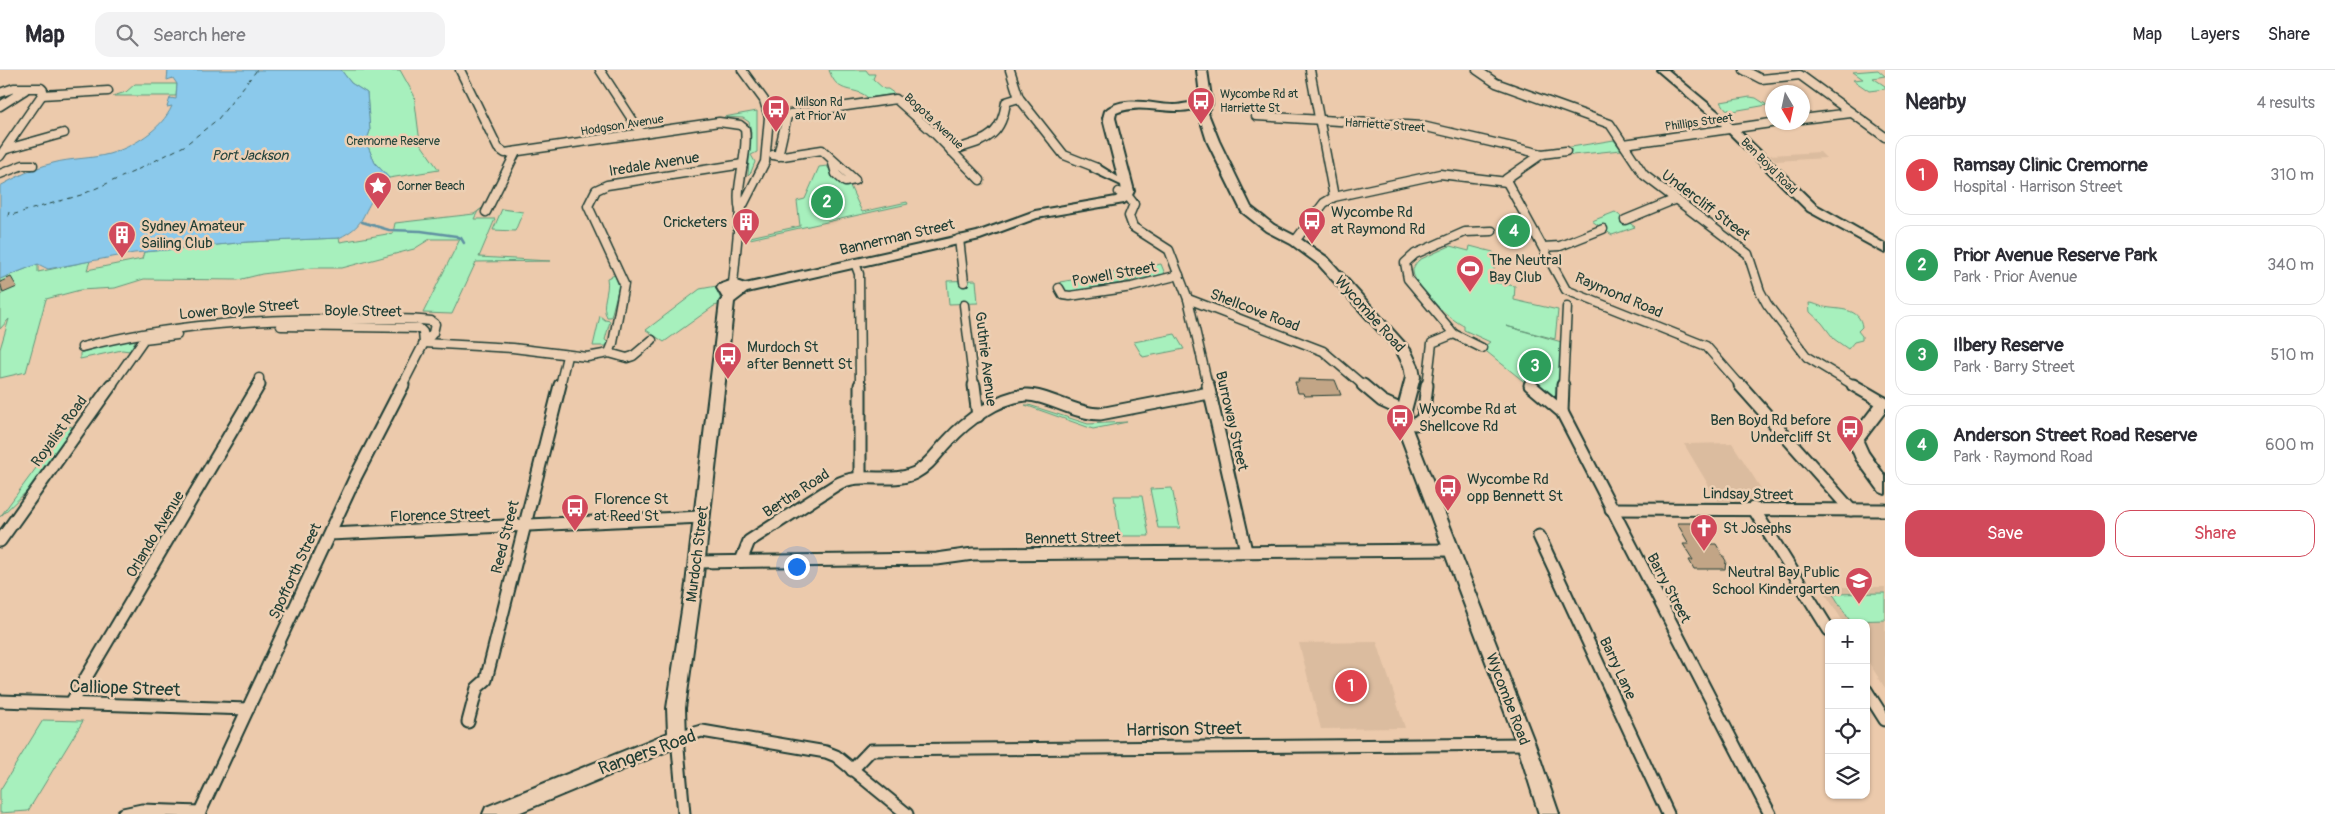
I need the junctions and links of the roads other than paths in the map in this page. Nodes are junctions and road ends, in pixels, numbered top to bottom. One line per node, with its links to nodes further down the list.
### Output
1 (460, 70): 32 (street)
2 (600, 70): 26 (street)
3 (742, 70): 33 (street, Murdoch Street)
4 (1010, 70): 15 (street)
5 (1202, 70): 17 (main road, Wycombe Road)
6 (1310, 70): 21 (street)
7 (1477, 70): 28 (street, Undercliff Street)
8 (1662, 70): 24 (main road, Ben Boyd Road)
9 (1744, 70): 10 (street)
10 (1797, 72): 18 (street)
11 (25, 90): 13 (street); 14 (street); 16 (street)
12 (108, 91): 14 (street)
13 (0, 93)
14 (42, 95): 29 (street)
15 (1019, 98): 30 (street); 40 (street)
16 (0, 106)
17 (1199, 108): 46 (main road); 55 (main road, Wycombe Road)
18 (1852, 113): 20 (street); 27 (street)
19 (1256, 116): 21 (street, Harriette Street)
20 (1810, 118)
21 (1318, 120): 34 (street, Harriette Street); 47 (street)
22 (732, 122): 26 (street, Hodgson Avenue); 38 (street, Murdoch Street)
23 (1765, 124): 24 (street, Phillips Street)
24 (1732, 129): 28 (street, Phillips Street); 57 (main road, Ben Boyd Road)
25 (64, 133): 29 (street)
26 (641, 133): 32 (street, Hodgson Avenue)
27 (1885, 137)
28 (1624, 144): 48 (street, Undercliff Street)
29 (7, 149): 35 (street)
30 (951, 151): 36 (street, Bogota Avenue); 43 (street, Bogota Avenue)
31 (1566, 151): 34 (street)
32 (516, 152): 50 (street)
33 (766, 154): 36 (street); 45 (street, Murdoch Street)
34 (1542, 154): 44 (street)
35 (0, 156)
36 (778, 156): 37 (street)
37 (832, 160)
38 (743, 164): 42 (street, Murdoch Street); 72 (street, Iredale Avenue)
39 (33, 165): 41 (street)
40 (1097, 168): 46 (main road)
41 (0, 174)
42 (742, 178): 45 (street); 49 (street, Murdoch Street)
43 (980, 180)
44 (1507, 182): 47 (street); 56 (street, Raymond Road)
45 (754, 183): 49 (street, Murdoch Street)
46 (1120, 194): 54 (main road, Bannerman Street); 59 (street, Shellcove Road)
47 (1334, 197): 55 (street)
48 (1676, 199): 51 (street); 77 (street, Undercliff Street)
49 (740, 211): 62 (street, Murdoch Street)
50 (486, 212)
51 (1625, 220)
52 (1603, 228): 56 (street)
53 (1492, 231): 66 (street)
54 (959, 239): 58 (main road, Bannerman Street); 60 (street)
55 (1295, 241): 80 (main road, Wycombe Road)
56 (1543, 247): 85 (street, Raymond Road)
57 (1885, 249)
58 (855, 263): 62 (main road, Bannerman Street); 81 (street)
59 (1179, 275): 61 (street, Powell Street); 63 (street, Shellcove Road)
60 (964, 282)
61 (1059, 288)
62 (735, 289): 87 (main road, Murdoch Street)
63 (1188, 299): 76 (street, Burroway Street); 80 (street, Shellcove Road)
64 (964, 305): 79 (street, Guthrie Avenue)
65 (1567, 307): 78 (street)
66 (1454, 334): 71 (street); 80 (street)
67 (144, 339): 69 (street, Boyle Street); 91 (street, Royalist Road)
68 (652, 340): 72 (street)
69 (424, 343): 70 (street, Lower Boyle Street); 73 (street); 89 (street, Spofforth Street)
70 (82, 347)
71 (1482, 348)
72 (609, 353): 73 (street)
73 (568, 356): 88 (street, Reed Street)
74 (258, 378): 99 (street, Orlando Avenue)
75 (1530, 385): 78 (street, Barry Street)
76 (1209, 393): 79 (street, Bertha Road); 93 (street, Burroway Street)
77 (1884, 402): 82 (main road)
78 (1562, 412): 84 (street, Barry Street)
79 (978, 416): 81 (street, Bertha Road)
80 (1404, 417): 92 (main road, Wycombe Road)
81 (860, 477): 94 (street, Bertha Road)
82 (1885, 488)
83 (1753, 508): 84 (street, Lindsay Street); 85 (street, Lindsay Street); 96 (street)
84 (1611, 510): 113 (street, Barry Street)
85 (1851, 510): 86 (street, Lindsay Street)
86 (1885, 510)
87 (702, 517): 88 (street, Florence Street); 95 (main road, Murdoch Street)
88 (523, 526): 89 (street, Florence Street); 102 (street, Reed Street)
89 (330, 534): 100 (street, Spofforth Street)
90 (1539, 536): 112 (street, Barry Lane)
91 (0, 541)
92 (1451, 550): 93 (street, Bennett Street); 104 (main road, Wycombe Road)
93 (1246, 551): 94 (street, Bennett Street)
94 (741, 561): 95 (street, Bennett Street)
95 (697, 562): 103 (main road, Murdoch Street)
96 (1825, 624)
97 (1870, 696): 101 (street)
98 (0, 701): 99 (street, Calliope Street)
99 (71, 703): 100 (street, Calliope Street)
100 (248, 709): 106 (street, Spofforth Street)
101 (1885, 720)
102 (468, 722)
103 (677, 738): 105 (street, Rangers Road); 108 (main road, Rangers Road); 109 (street, Murdoch Street)
104 (1526, 744): 105 (street, Harrison Street); 111 (main road, Wycombe Road)
105 (852, 770): 110 (street, Rangers Road)
106 (199, 813): 107 (street)
107 (123, 814)
108 (493, 814)
109 (684, 814)
110 (907, 814)
111 (1549, 814)
112 (1668, 814)
113 (1770, 814)

